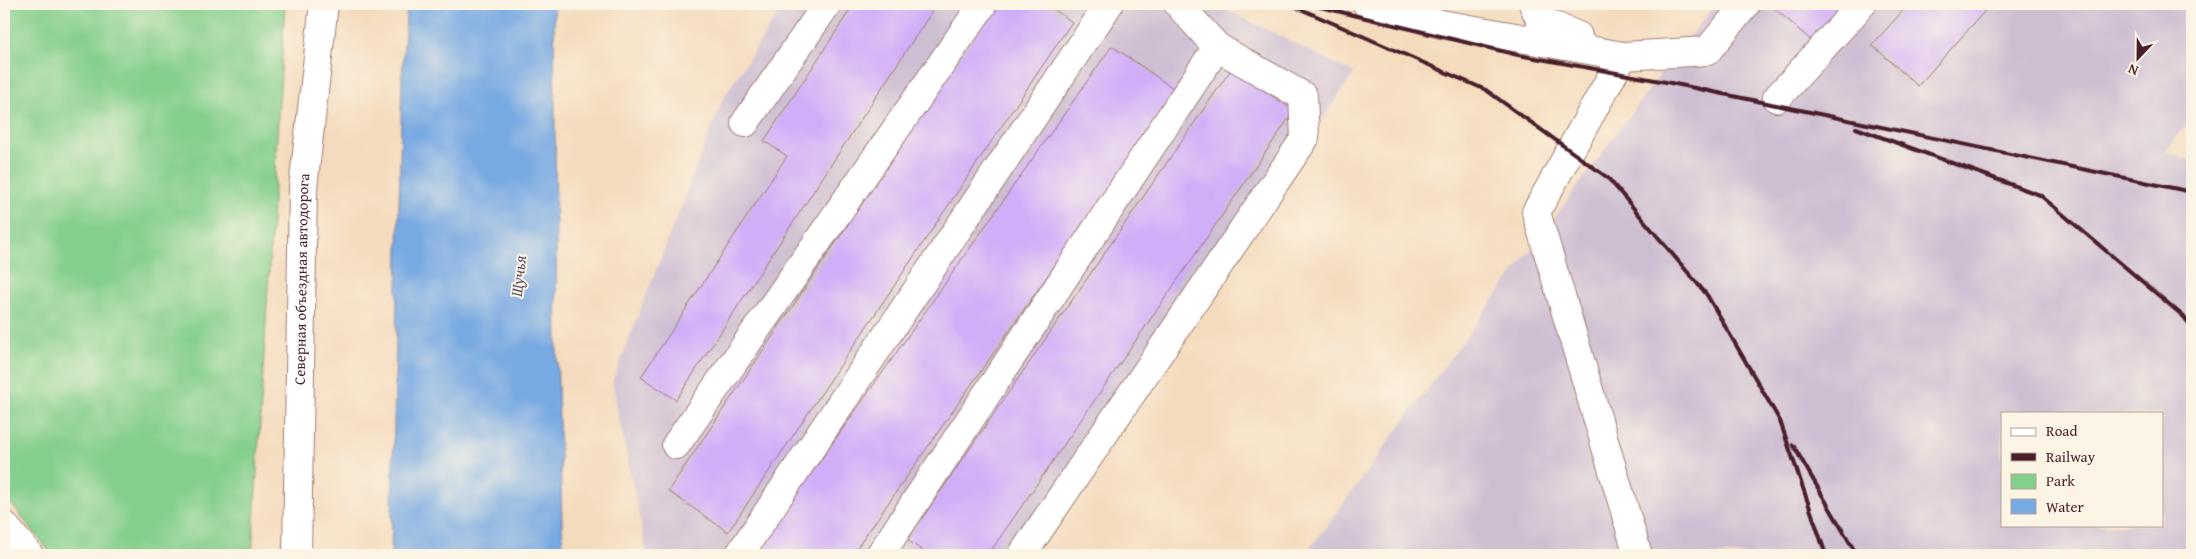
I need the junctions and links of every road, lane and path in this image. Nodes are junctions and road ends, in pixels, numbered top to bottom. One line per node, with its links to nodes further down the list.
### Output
1 (324, 4): 18 (street, Северная объездная автодорога)
2 (827, 4): 13 (street)
3 (983, 4): 14 (street)
4 (1109, 4): 19 (street)
5 (1178, 4): 10 (street)
6 (1367, 4): 11 (street)
7 (1533, 4): 11 (street)
8 (1746, 4): 11 (street)
9 (1862, 4): 12 (street)
10 (1217, 47): 16 (street); 20 (street)
11 (1623, 56): 21 (street)
12 (1776, 98)
13 (745, 122)
14 (676, 445)
15 (4, 525): 17 (street)
16 (1024, 552)
17 (29, 555)
18 (297, 555)
19 (739, 555)
20 (880, 555)
21 (1638, 555)

